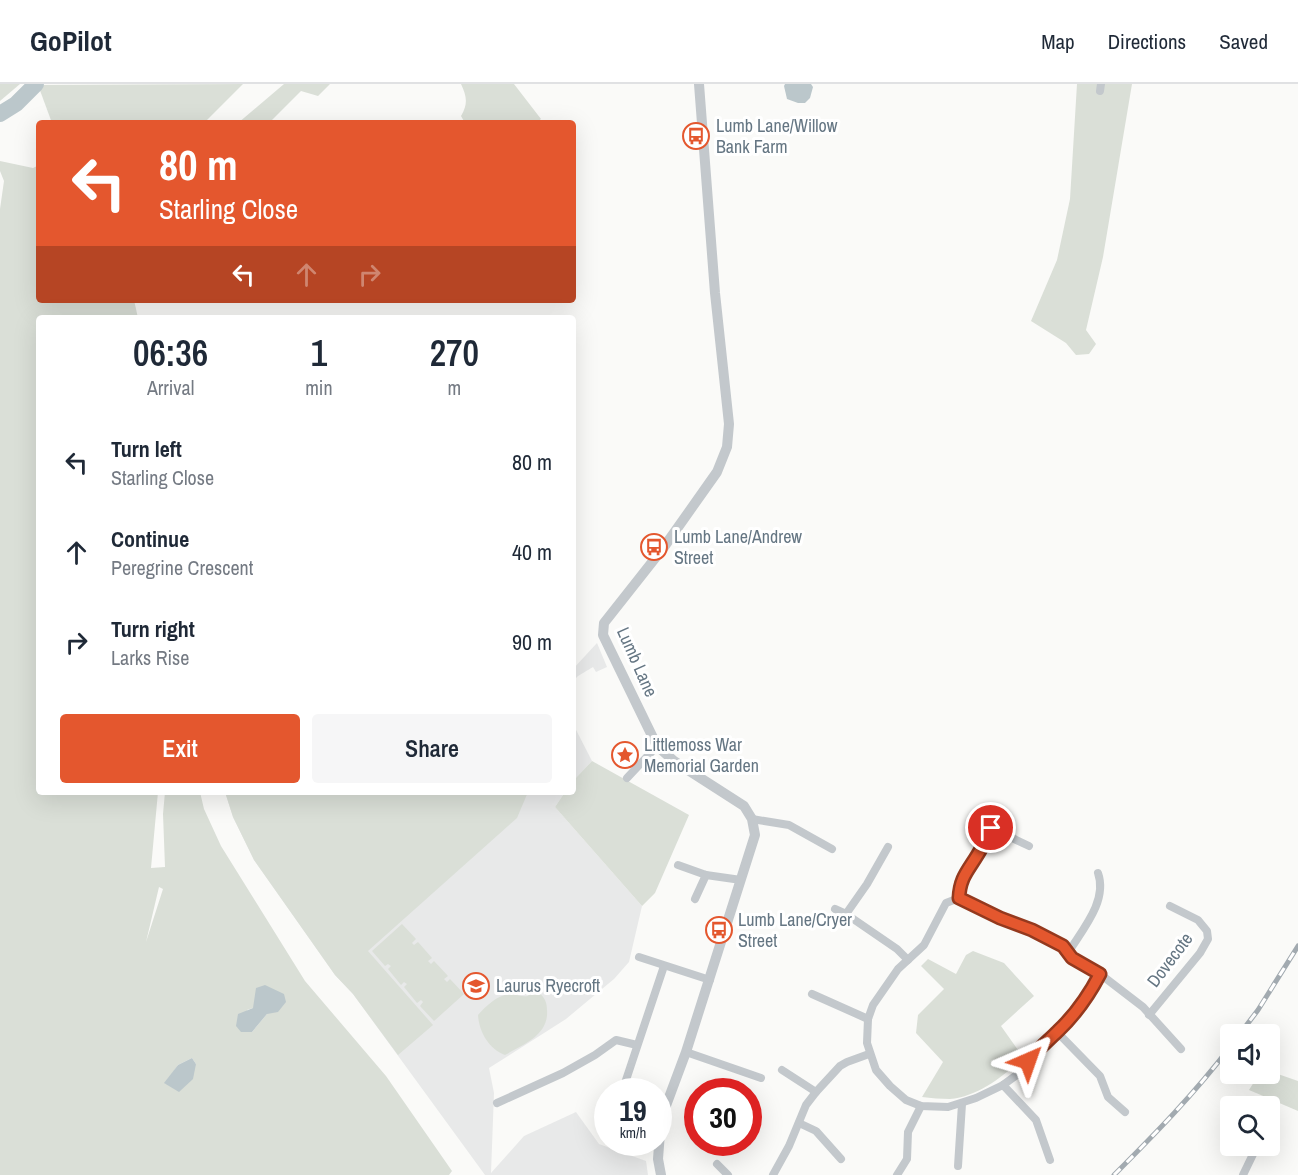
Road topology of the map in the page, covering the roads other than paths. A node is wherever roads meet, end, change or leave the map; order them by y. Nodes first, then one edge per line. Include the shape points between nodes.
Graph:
1 (699, 84) edge
2 (657, 746) junction
3 (627, 778) dead end
4 (753, 819) junction
5 (1029, 846) dead end
6 (888, 847) dead end
7 (832, 849) dead end
8 (678, 865) dead end
9 (1098, 873) dead end
10 (706, 875) junction
11 (741, 880) junction
12 (959, 898) junction
13 (695, 899) dead end
14 (1170, 906) dead end
15 (835, 909) dead end
16 (846, 914) junction
17 (1065, 950) junction
18 (639, 957) dead end
19 (908, 960) junction
20 (664, 966) junction
21 (1100, 974) junction
22 (710, 980) junction
23 (812, 994) dead end
24 (1149, 1015) junction
25 (868, 1019) junction
26 (1058, 1032) junction
27 (637, 1045) junction
28 (1181, 1049) dead end
29 (686, 1052) junction
30 (869, 1054) junction
31 (782, 1070) dead end
32 (626, 1078) edge
33 (761, 1078) dead end
34 (1003, 1085) junction
35 (816, 1092) junction
36 (497, 1103) dead end
37 (962, 1104) junction
38 (921, 1106) junction
39 (1125, 1112) dead end
40 (799, 1124) junction
41 (1252, 1156) edge
42 (841, 1159) dead end
43 (1050, 1160) dead end
44 (717, 1164) dead end
45 (958, 1166) dead end
46 (661, 1175) edge
47 (728, 1175) edge
48 (773, 1175) edge
49 (897, 1175) edge
50 (1243, 1175) edge

1 - 2 street, Lumb Lane via 729,424 727,447 717,472 604,623 603,631
2 - 3 street
2 - 4 street, Lumb Lane via 744,806
4 - 7 street via 789,825
4 - 11 street via 755,835
5 - 12 street via 992,824 964,874
6 - 16 street
8 - 10 street
9 - 17 street via 1100,898
10 - 11 street
10 - 13 street
11 - 22 street
12 - 17 street via 1032,930
12 - 19 street via 946,903 924,945
14 - 24 street, Dovecote via 1198,920 1208,939
15 - 16 street
16 - 19 street
17 - 21 street
18 - 20 street
19 - 25 street via 873,1005
20 - 22 street
20 - 27 street
21 - 24 street
21 - 26 street
22 - 29 street
23 - 25 street
24 - 28 street
25 - 30 street
26 - 34 street
26 - 39 street via 1100,1076 1108,1097
27 - 32 street
27 - 36 street via 616,1040 563,1073
29 - 33 street
29 - 46 street via 661,1119
30 - 35 street via 840,1066
30 - 38 street via 890,1086 906,1100
31 - 35 street
34 - 37 street
34 - 43 street via 1036,1120
35 - 40 street
37 - 38 street
37 - 45 street
38 - 49 street via 908,1132 907,1159
40 - 42 street via 816,1131
40 - 48 street
41 - 50 street
44 - 47 street

